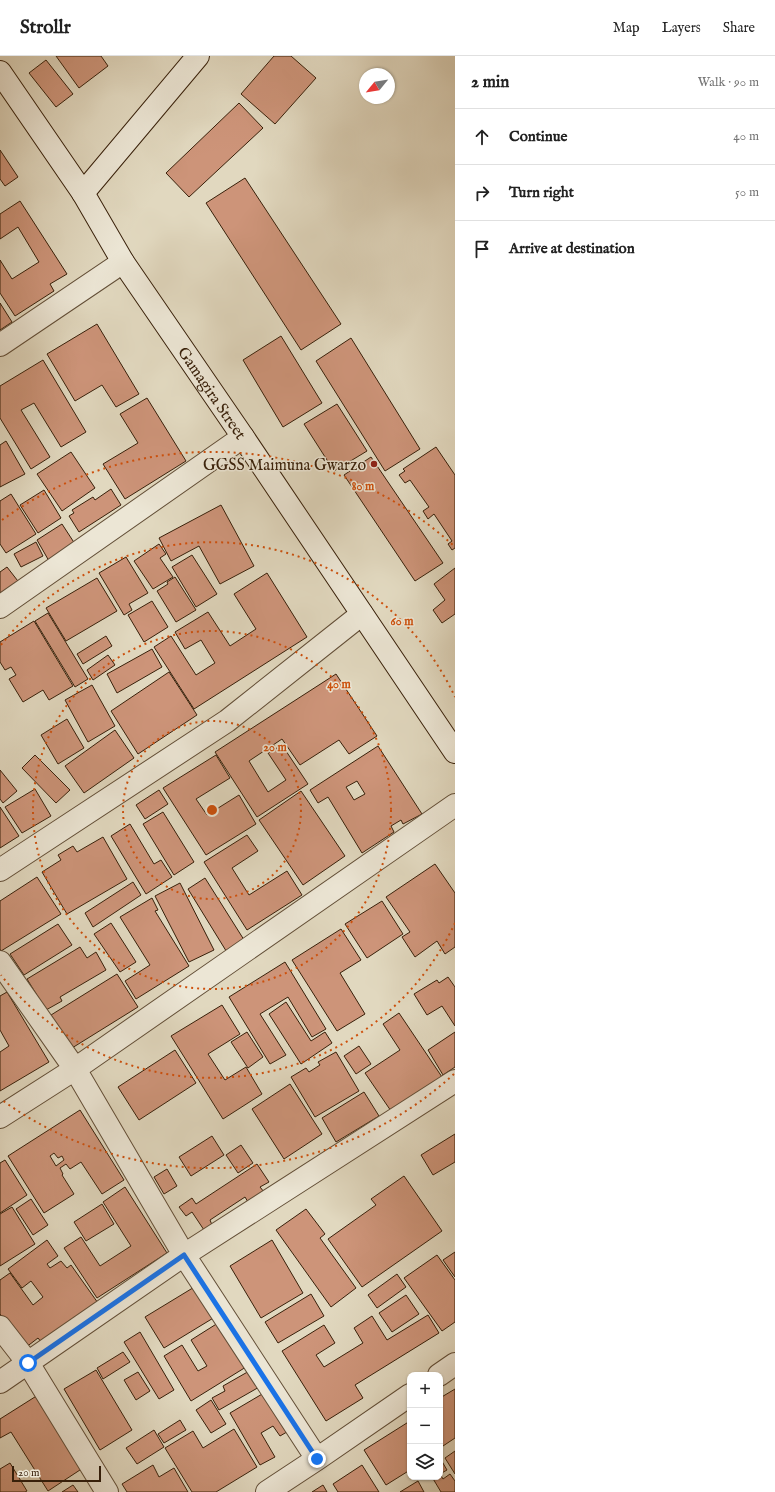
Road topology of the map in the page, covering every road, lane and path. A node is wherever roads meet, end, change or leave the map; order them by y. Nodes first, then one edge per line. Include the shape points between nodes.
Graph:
1 (198, 56) edge
2 (0, 72) edge
3 (83, 193) junction
4 (123, 262) junction
5 (0, 345) edge
6 (243, 437) junction
7 (0, 607) edge
8 (362, 614) junction
9 (455, 752) edge
10 (455, 805) edge
11 (0, 870) edge
12 (0, 962) edge
13 (75, 1069) junction
14 (455, 1081) edge
15 (0, 1117) edge
16 (184, 1255) junction
17 (0, 1327) edge
18 (28, 1363) junction
19 (455, 1364) edge
20 (443, 1372) edge
21 (0, 1382) edge
22 (407, 1397) edge
23 (317, 1459) junction
24 (107, 1492) edge
25 (267, 1492) edge

1 - 3 street
2 - 3 street, Gamagira Street
3 - 4 street, Gamagira Street
4 - 5 street
4 - 6 street, Gamagira Street
6 - 7 street
6 - 8 street, Gamagira Street
8 - 9 street, Gamagira Street
8 - 11 street via 227,721
10 - 13 street
12 - 13 street
13 - 15 street
13 - 16 street
14 - 16 street
16 - 18 street
16 - 23 street
17 - 18 street
18 - 21 street
18 - 24 street
19 - 20 street
22 - 23 street
23 - 25 street

